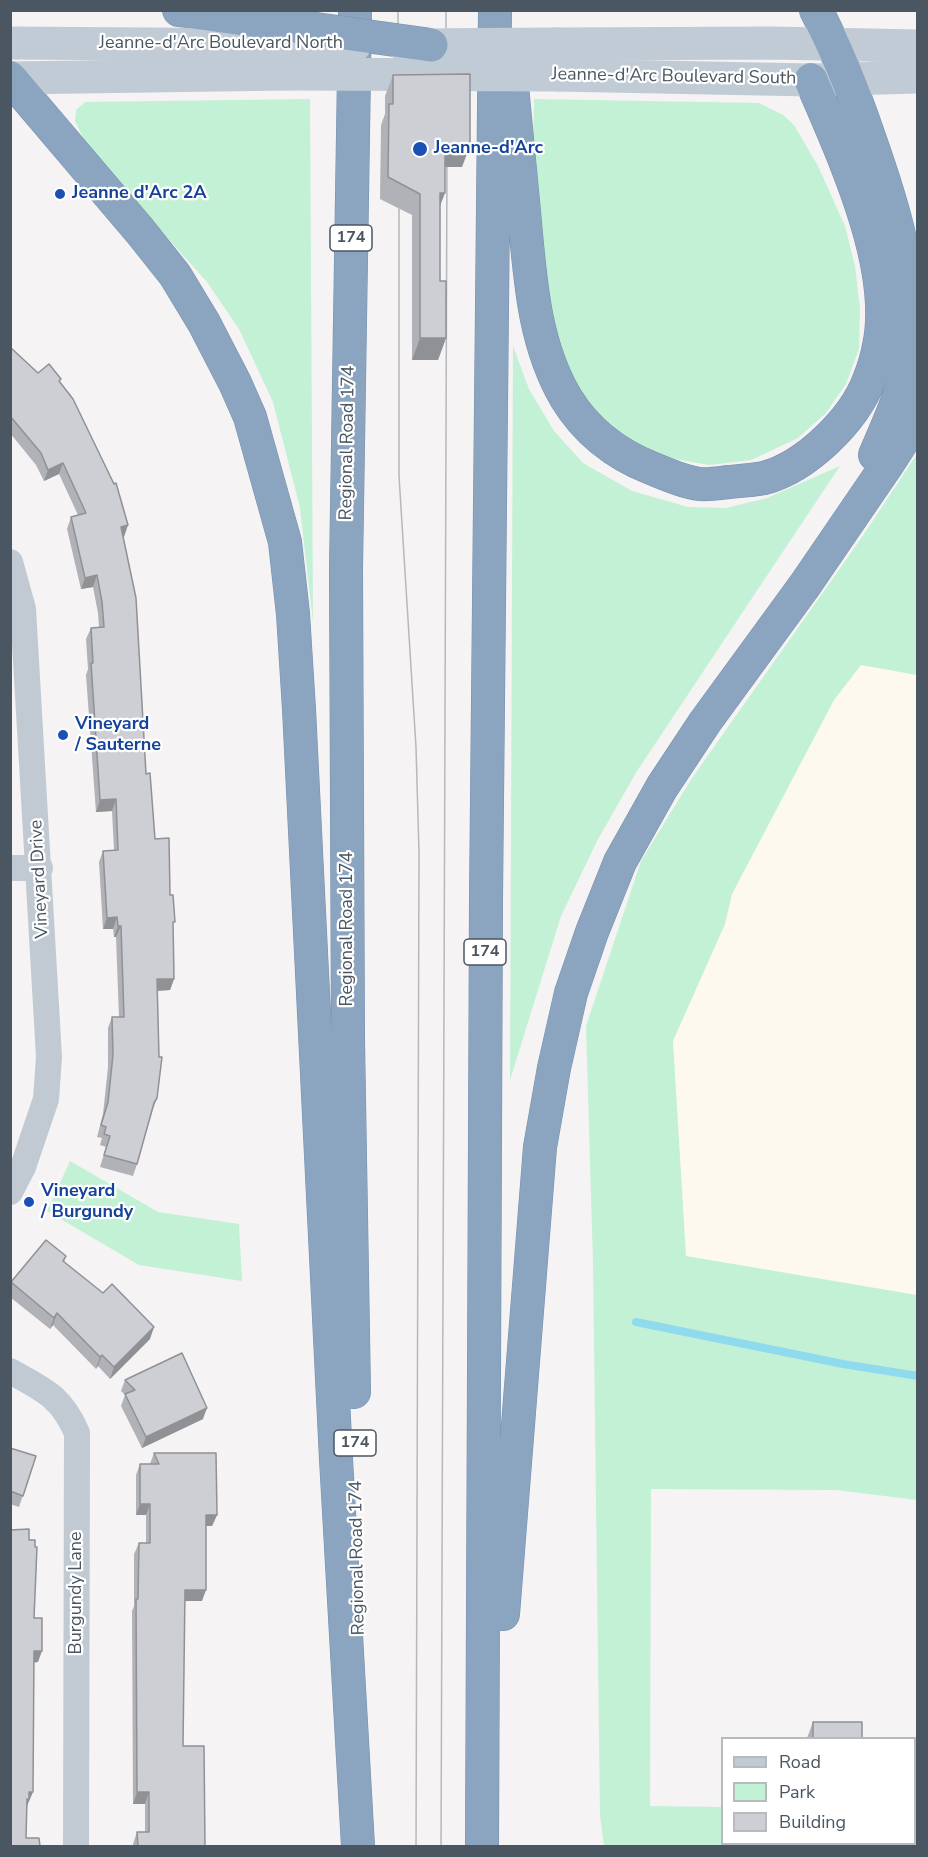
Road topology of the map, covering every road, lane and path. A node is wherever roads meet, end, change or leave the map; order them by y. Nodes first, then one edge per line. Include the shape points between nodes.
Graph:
1 (178, 10) edge
2 (336, 10) edge
3 (355, 10) edge
4 (495, 10) edge
5 (509, 10) edge
6 (816, 10) edge
7 (10, 43) edge
8 (835, 45) junction
9 (918, 46) edge
10 (288, 48) junction
11 (430, 60) junction
12 (557, 60) junction
13 (918, 77) edge
14 (11, 78) edge
15 (811, 80) junction
16 (850, 80) junction
17 (348, 417) junction
18 (918, 417) edge
19 (843, 528) junction
20 (10, 562) edge
21 (10, 868) edge
22 (39, 868) junction
23 (10, 1192) edge
24 (10, 1371) edge
25 (76, 1846) edge
26 (358, 1846) edge
27 (363, 1846) edge
28 (483, 1846) edge

1 - 10 highway
2 - 17 highway
3 - 17 highway, Regional Road 174 / 174
4 - 28 highway, 174 via 486,898
5 - 15 highway via 528,264 536,318 548,361 567,399 592,433 630,460 699,484 765,477 800,461 849,415 869,382 880,344 882,301 875,253 855,190
6 - 8 highway
7 - 10 main road, Jeanne-d'Arc Boulevard North
8 - 9 main road, Jeanne-d'Arc Boulevard South
8 - 12 main road, Jeanne-d'Arc Boulevard South via 772,43
8 - 16 highway
10 - 11 highway, bridge
10 - 11 main road, Jeanne-d'Arc Boulevard North, bridge
10 - 14 main road, Jeanne-d'Arc Boulevard North
11 - 12 main road, Jeanne-d'Arc Boulevard South, bridge
12 - 15 main road, Jeanne-d'Arc Boulevard South
13 - 16 main road, Jeanne-d'Arc Boulevard South
14 - 26 highway via 154,248 204,323 250,417 285,542 299,709
15 - 16 main road, Jeanne-d'Arc Boulevard South
16 - 19 highway via 890,197 908,276 910,310 909,348 898,401
17 - 27 highway, Regional Road 174 / 174 via 348,1039
18 - 19 highway
19 - 28 highway via 662,787 620,862 571,993 540,1147
20 - 22 street, Vineyard Drive via 23,609
21 - 22 street
22 - 23 street, Vineyard Drive via 49,1022 46,1099 23,1167
24 - 25 street, Burgundy Lane via 54,1397 77,1433

